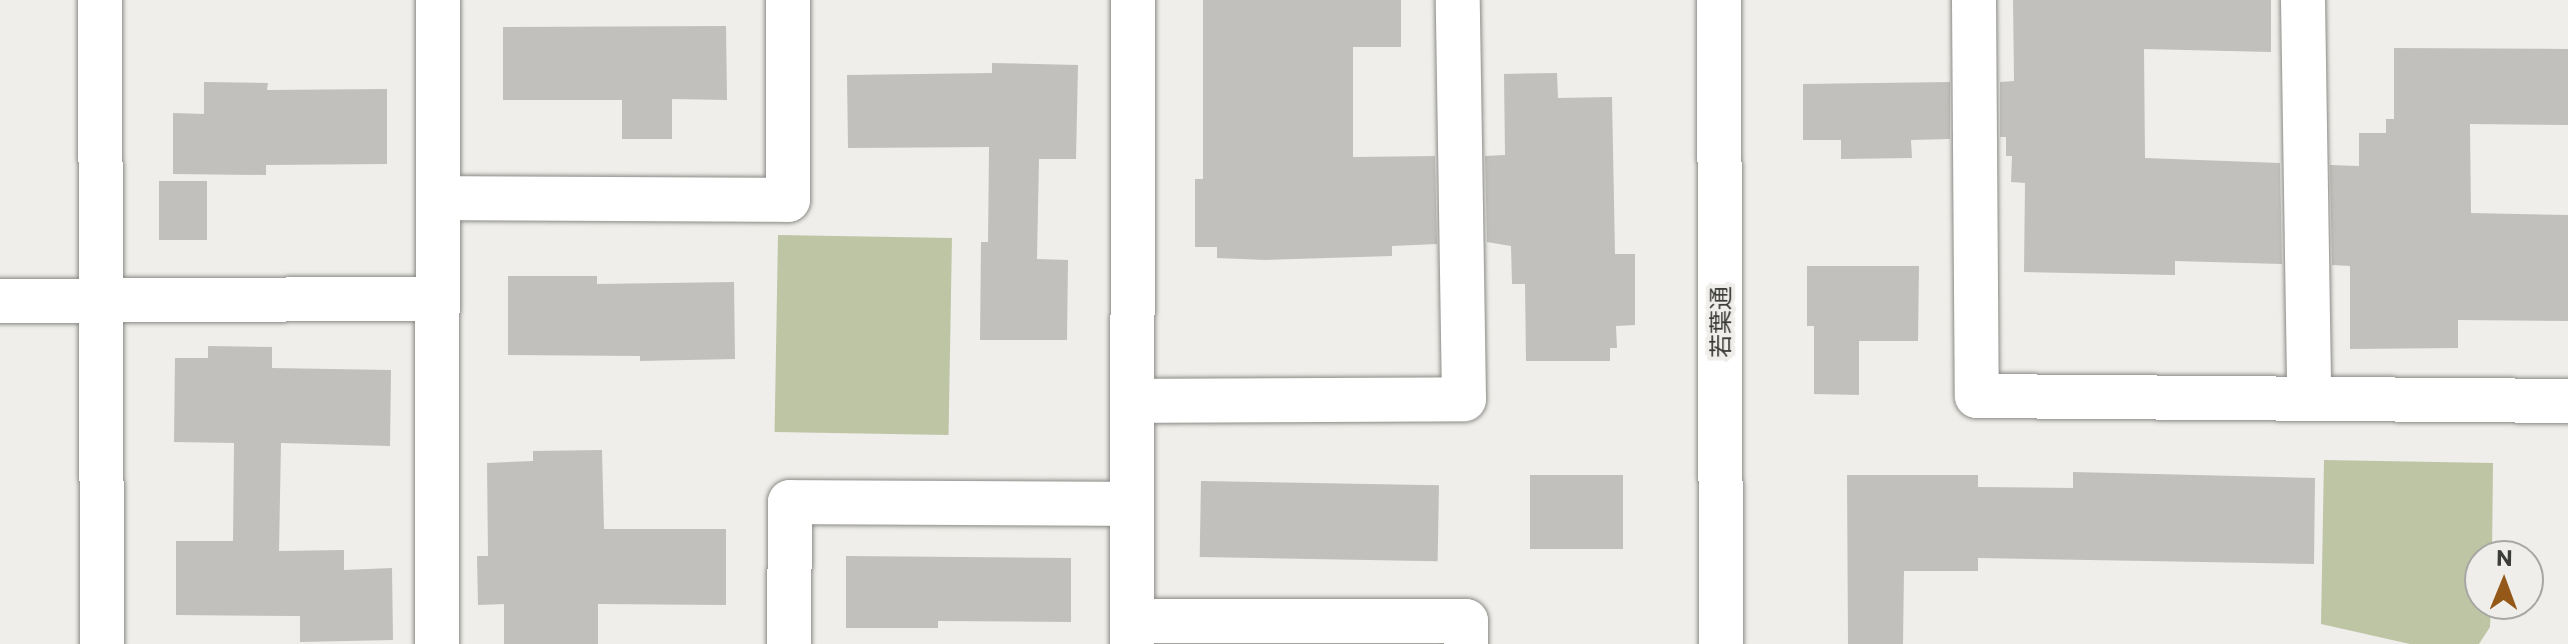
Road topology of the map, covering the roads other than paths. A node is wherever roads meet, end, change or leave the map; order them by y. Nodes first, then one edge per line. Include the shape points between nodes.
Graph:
1 (100, 0) edge
2 (438, 0) edge
3 (788, 0) edge
4 (1133, 0) edge
5 (1458, 0) edge
6 (1719, 0) edge
7 (1974, 0) edge
8 (2303, 0) edge
9 (438, 198) junction
10 (437, 299) junction
11 (0, 301) edge
12 (100, 301) junction
13 (2309, 399) junction
14 (1133, 401) junction
15 (2568, 401) edge
16 (1132, 504) junction
17 (1132, 633) edge
18 (102, 644) edge
19 (437, 644) edge
20 (789, 644) edge
21 (1466, 644) edge
22 (1721, 644) edge

1 - 12 street
2 - 9 street
3 - 9 street via 788,200
4 - 14 street
5 - 14 street via 1464,399
6 - 22 street, 若葉通
7 - 13 street via 1977,396
8 - 13 street
9 - 10 street
10 - 12 street
10 - 19 street
11 - 12 street
12 - 18 street
13 - 15 street
14 - 16 street
16 - 17 street
16 - 20 street via 790,502
17 - 21 street via 1466,621

